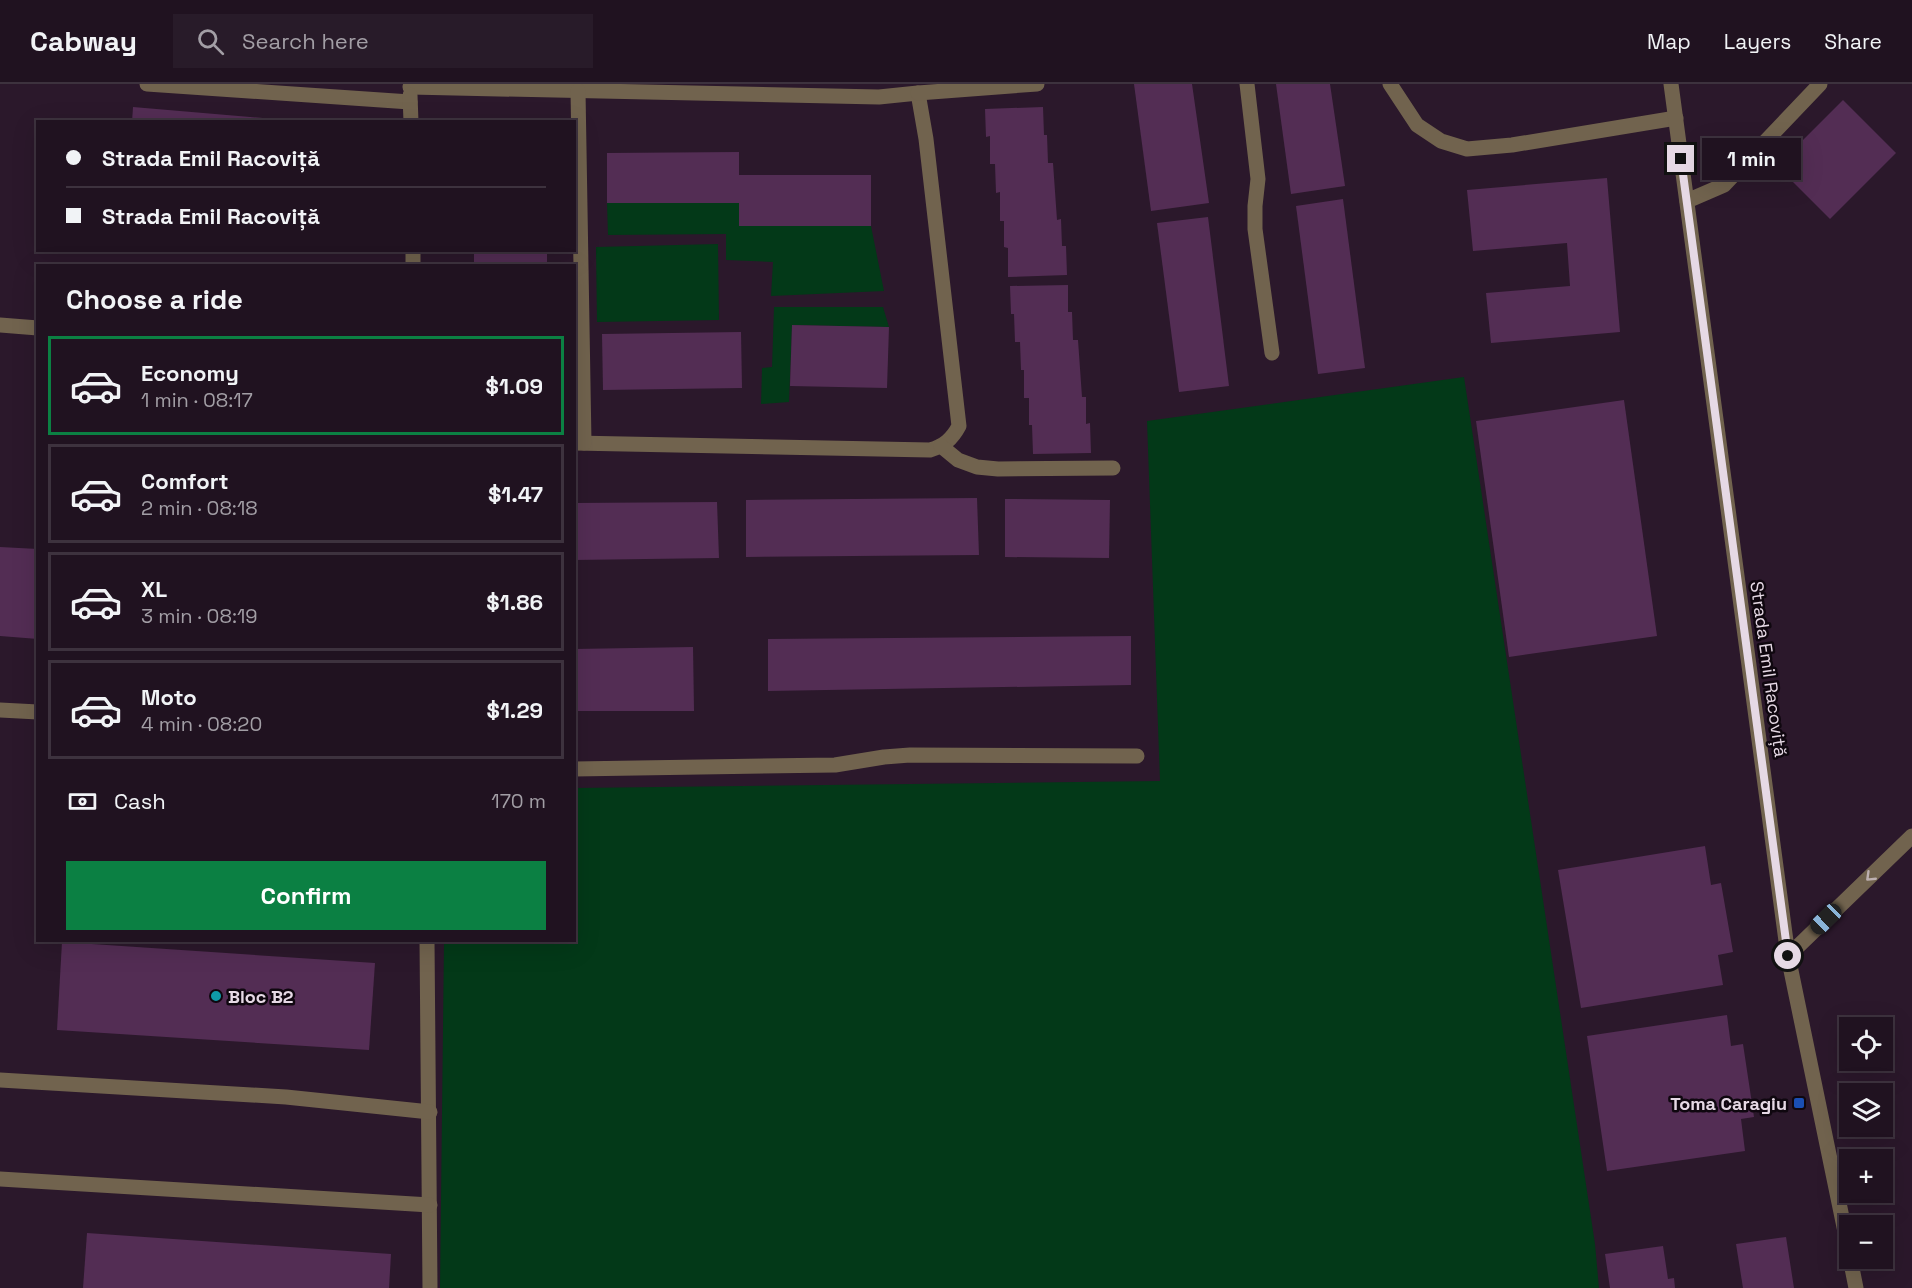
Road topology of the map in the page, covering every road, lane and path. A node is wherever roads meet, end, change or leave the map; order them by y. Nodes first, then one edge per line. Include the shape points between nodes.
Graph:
1 (147, 84) edge
2 (1037, 84) edge
3 (1247, 84) edge
4 (1390, 84) edge
5 (1671, 84) edge
6 (1820, 84) edge
7 (410, 91) edge
8 (578, 92) junction
9 (918, 93) junction
10 (1676, 118) junction
11 (411, 120) edge
12 (1687, 201) junction
13 (0, 325) edge
14 (36, 328) edge
15 (1272, 353) dead end
16 (579, 443) edge
17 (941, 446) junction
18 (1113, 468) dead end
19 (0, 710) edge
20 (36, 711) edge
21 (1137, 756) dead end
22 (576, 769) edge
23 (1912, 836) edge
24 (426, 942) edge
25 (1788, 956) junction
26 (0, 1080) edge
27 (430, 1112) junction
28 (0, 1179) edge
29 (430, 1205) junction
30 (1841, 1215) edge
31 (1852, 1269) edge
32 (430, 1288) edge
33 (1856, 1288) edge

1 - 7 street
2 - 9 street
3 - 15 street via 1258,179 1255,230
4 - 10 street via 1417,124 1441,141 1467,148 1512,145
5 - 10 street, Strada Emil Racoviță
6 - 12 street via 1724,185
7 - 8 street
7 - 11 street
8 - 9 street via 879,97
8 - 16 street
9 - 17 street via 959,426
10 - 12 street, Strada Emil Racoviță
12 - 25 street, Strada Emil Racoviță
13 - 14 street
16 - 17 street via 913,450
17 - 18 street via 958,460 978,467
19 - 20 street
21 - 22 street via 910,755 835,765
23 -> 25 street
24 - 27 street
25 - 30 street, Strada Emil Racoviță
26 - 27 street via 286,1096
27 - 29 street
28 - 29 street
29 - 32 street
31 - 33 street, Strada Emil Racoviță

